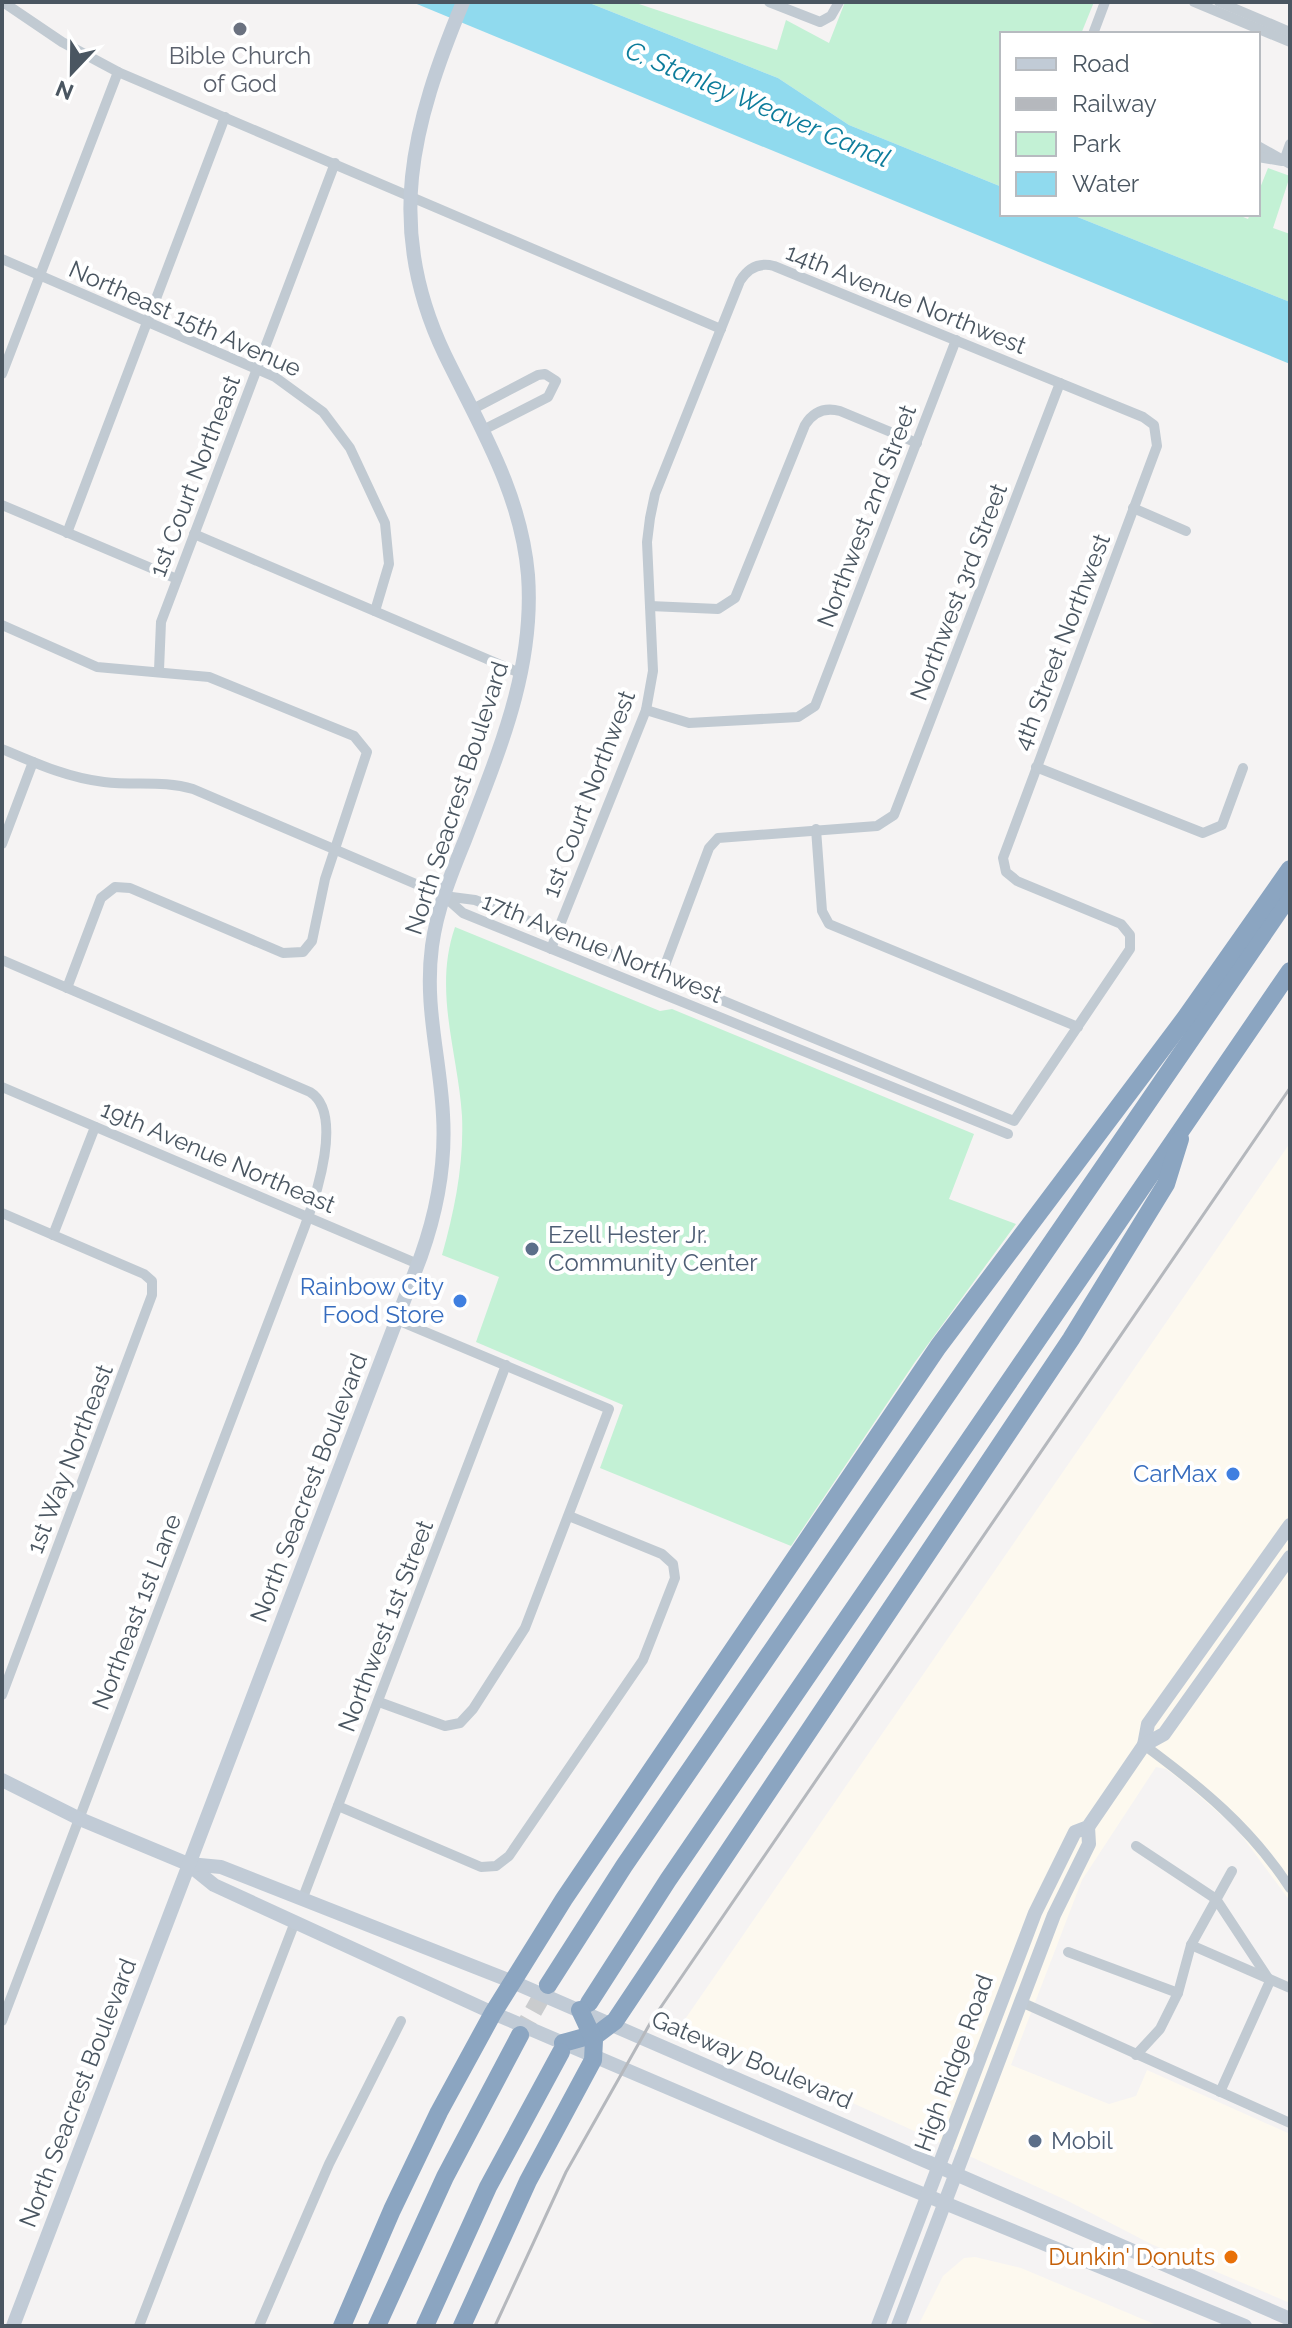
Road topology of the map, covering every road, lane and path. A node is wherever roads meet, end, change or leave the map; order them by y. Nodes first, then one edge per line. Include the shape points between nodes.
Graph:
1 (3, 2) edge
2 (463, 2) edge
3 (769, 2) edge
4 (839, 2) edge
5 (1105, 2) edge
6 (1194, 2) edge
7 (1219, 2) edge
8 (1260, 24) junction
9 (1094, 32) edge
10 (1290, 32) edge
11 (1290, 42) edge
12 (118, 72) junction
13 (225, 117) junction
14 (1290, 144) edge
15 (1260, 147) edge
16 (1260, 157) edge
17 (335, 163) junction
18 (1287, 163) edge
19 (410, 196) junction
20 (2, 259) edge
21 (40, 276) junction
22 (148, 322) junction
23 (721, 329) junction
24 (956, 340) junction
25 (257, 369) junction
26 (2, 374) edge
27 (1060, 383) junction
28 (473, 409) junction
29 (1154, 425) joint
30 (483, 430) junction
31 (917, 443) junction
32 (2, 505) edge
33 (1133, 508) junction
34 (1186, 531) dead end
35 (67, 533) junction
36 (194, 534) junction
37 (177, 579) junction
38 (650, 606) junction
39 (375, 611) junction
40 (2, 625) edge
41 (159, 670) junction
42 (522, 674) junction
43 (646, 710) junction
44 (2, 749) edge
45 (33, 762) junction
46 (1036, 767) junction
47 (1243, 768) dead end
48 (816, 829) junction
49 (2, 844) edge
50 (334, 849) junction
51 (1290, 869) edge
52 (1290, 895) edge
53 (444, 896) junction
54 (557, 932) junction
55 (551, 949) junction
56 (2, 960) edge
57 (1290, 971) edge
58 (661, 976) junction
59 (67, 988) junction
60 (1078, 1027) junction
61 (2, 1087) edge
62 (1186, 1121) junction
63 (95, 1127) junction
64 (1008, 1134) dead end
65 (2, 1213) edge
66 (308, 1218) junction
67 (53, 1235) junction
68 (418, 1264) junction
69 (397, 1320) junction
70 (506, 1365) junction
71 (569, 1516) junction
72 (1290, 1525) edge
73 (1290, 1557) edge
74 (1224, 1619) junction
75 (1239, 1629) junction
76 (2, 1695) edge
77 (379, 1702) junction
78 (1144, 1745) junction
79 (2, 1780) edge
80 (338, 1806) junction
81 (80, 1819) junction
82 (1088, 1827) junction
83 (1136, 1846) dead end
84 (188, 1864) junction
85 (1232, 1871) dead end
86 (1290, 1888) edge
87 (1216, 1899) junction
88 (302, 1900) junction
89 (295, 1922) junction
90 (1026, 1934) junction
91 (1044, 1941) junction
92 (1191, 1945) junction
93 (1068, 1952) dead end
94 (1270, 1981) junction
95 (513, 1982) junction
96 (548, 1985) tunnel mouth
97 (1290, 1988) edge
98 (1178, 1993) junction
99 (1021, 2002) junction
100 (585, 2007) junction
101 (493, 2013) junction
102 (2, 2021) edge
103 (401, 2021) dead end
104 (612, 2024) junction
105 (520, 2035) tunnel mouth
106 (592, 2035) junction
107 (562, 2047) junction
108 (1136, 2055) junction
109 (592, 2061) junction
110 (1220, 2092) junction
111 (1290, 2123) edge
112 (939, 2166) junction
113 (956, 2174) junction
114 (928, 2194) junction
115 (946, 2202) junction
116 (1174, 2269) junction
117 (1156, 2289) junction
118 (1290, 2319) edge
119 (13, 2326) edge
120 (139, 2326) edge
121 (259, 2326) edge
122 (342, 2326) edge
123 (377, 2326) edge
124 (425, 2326) edge
125 (462, 2326) edge
126 (878, 2326) edge
127 (898, 2326) edge
128 (1245, 2326) edge

1 - 12 street
2 - 19 street, North Seacrest Boulevard via 418,127
3 - 4 street via 820,22
5 - 9 street
6 - 8 street
7 - 8 street
8 - 10 street
8 - 11 street
12 - 13 street
12 - 21 street
13 - 17 street
13 - 22 street
14 - 18 street
15 - 18 street
16 - 18 street
17 - 19 street
17 - 25 street, 1st Court Northeast
19 - 23 street
19 - 28 street, North Seacrest Boulevard via 424,299
20 - 21 street, Northeast 15th Avenue
21 - 22 street, Northeast 15th Avenue
21 - 26 street
22 - 25 street, Northeast 15th Avenue
22 - 35 street
23 - 24 street, 14th Avenue Northwest via 744,275 768,264
23 - 38 street, 1st Court Northwest via 655,494 647,542
24 - 27 street, 14th Avenue Northwest
24 - 31 street, Northwest 2nd Street
25 - 36 street, 1st Court Northeast
25 - 39 street, Northeast 15th Avenue via 288,384 323,412 350,448 380,507 389,555
27 - 29 street, 14th Avenue Northwest
27 - 48 street, Northwest 3rd Street via 894,815 877,826
28 - 30 street, North Seacrest Boulevard
28 - 30 street via 538,375 556,381 548,397
29 - 33 street, 4th Street Northwest via 1157,446
30 - 42 street, North Seacrest Boulevard via 508,483 524,546 529,610
31 - 38 street via 840,411 826,409 814,415 805,425 735,598 718,609
31 - 43 street, Northwest 2nd Street via 815,706 798,717 689,723
32 - 35 street
33 - 34 street
33 - 46 street, 4th Street Northwest
35 - 37 street
36 - 37 street, 1st Court Northeast
36 - 39 street
37 - 41 street, 1st Court Northeast via 160,629
38 - 43 street, 1st Court Northwest via 653,671
39 - 42 street
40 - 41 street via 97,667
41 - 50 street via 233,684 365,745 368,759
42 - 53 street, North Seacrest Boulevard via 507,729
43 - 54 street, 1st Court Northwest
44 - 45 street
45 - 49 street
45 - 50 street via 91,780 178,784
46 - 47 street via 1203,833 1222,825
46 - 60 street, 4th Street Northwest via 1005,851 1006,872 1121,924 1130,935 1127,955
48 - 58 street via 724,835 712,842
48 - 60 street via 822,911 829,924
50 - 53 street
50 - 59 street via 312,941 297,955 130,888 115,887 101,898
51 - 95 highway via 1201,997 938,1347 603,1839
52 - 96 highway
53 - 54 street, 17th Avenue Northwest via 475,900
53 - 55 street, 17th Avenue Northwest via 463,913
53 - 68 street, North Seacrest Boulevard via 428,997 443,1114 443,1162 434,1216
54 - 55 street, 1st Court Northwest
54 - 58 street, 17th Avenue Northwest
55 - 64 street, 17th Avenue Northwest
56 - 59 street
57 - 62 highway
58 - 60 street, 17th Avenue Northwest via 1014,1121
59 - 66 street, Northeast 1st Lane via 316,1096 323,1108 325,1148
61 - 63 street, 19th Avenue Northeast
62 - 100 highway
62 - 104 highway via 1166,1184 1071,1339
63 - 66 street, 19th Avenue Northeast
63 - 67 street
65 - 67 street
66 - 68 street, 19th Avenue Northeast
66 - 81 street, Northeast 1st Lane
67 - 76 street, 1st Way Northeast via 144,1274 152,1281 152,1295
68 - 69 street, North Seacrest Boulevard
69 - 70 street
69 - 84 street, North Seacrest Boulevard
70 - 71 street via 609,1409
70 - 77 street, Northwest 1st Street
71 - 77 street via 520,1638 465,1718 445,1726
71 - 80 street via 662,1554 673,1564 673,1589 643,1660 509,1856 496,1866 481,1867
72 - 74 street, High Ridge Road
73 - 75 street, High Ridge Road
74 - 75 street
74 - 78 street, High Ridge Road via 1148,1724
75 - 78 street, High Ridge Road via 1164,1734
77 - 80 street, Northwest 1st Street
78 - 82 street, High Ridge Road
78 - 86 street via 1239,1822
79 - 81 street, Gateway Boulevard
80 - 88 street, Northwest 1st Street
81 - 84 street, Gateway Boulevard
81 - 102 street, Northeast 1st Lane
82 - 90 street, High Ridge Road via 1075,1832
82 - 91 street, High Ridge Road via 1089,1844
83 - 87 street
84 - 88 street, Gateway Boulevard via 221,1867
84 - 89 street, Gateway Boulevard via 214,1885
84 - 119 street, North Seacrest Boulevard
85 - 87 street
87 - 92 street
87 - 94 street
88 - 95 street, Gateway Boulevard
89 - 101 street, Gateway Boulevard
89 - 120 street
90 - 91 street
90 - 112 street, High Ridge Road
91 - 99 street, High Ridge Road
92 - 94 street
92 - 98 street
93 - 98 street
94 - 97 street
94 - 110 street
95 - 100 street, Gateway Boulevard
95 - 101 highway
98 - 108 street via 1160,2029
99 - 108 street
99 - 113 street, High Ridge Road
100 - 104 street, Gateway Boulevard
100 - 106 highway
101 - 107 street, Gateway Boulevard
101 - 122 highway via 407,2177
103 - 121 street via 329,2164
104 - 106 highway
104 - 112 street, Gateway Boulevard
105 - 123 highway via 450,2166
106 - 107 highway
106 - 109 highway
107 - 109 street, Gateway Boulevard
107 - 124 highway via 488,2187
108 - 110 street
109 - 114 street, Gateway Boulevard
109 - 125 highway
110 - 111 street
112 - 113 street, Gateway Boulevard
112 - 114 street, High Ridge Road
113 - 115 street, High Ridge Road
113 - 116 street, Gateway Boulevard
114 - 115 street, Gateway Boulevard
114 - 126 street, High Ridge Road
115 - 117 street, Gateway Boulevard
115 - 127 street, High Ridge Road
116 - 117 street
116 - 118 street, Gateway Boulevard
117 - 128 street, Gateway Boulevard

